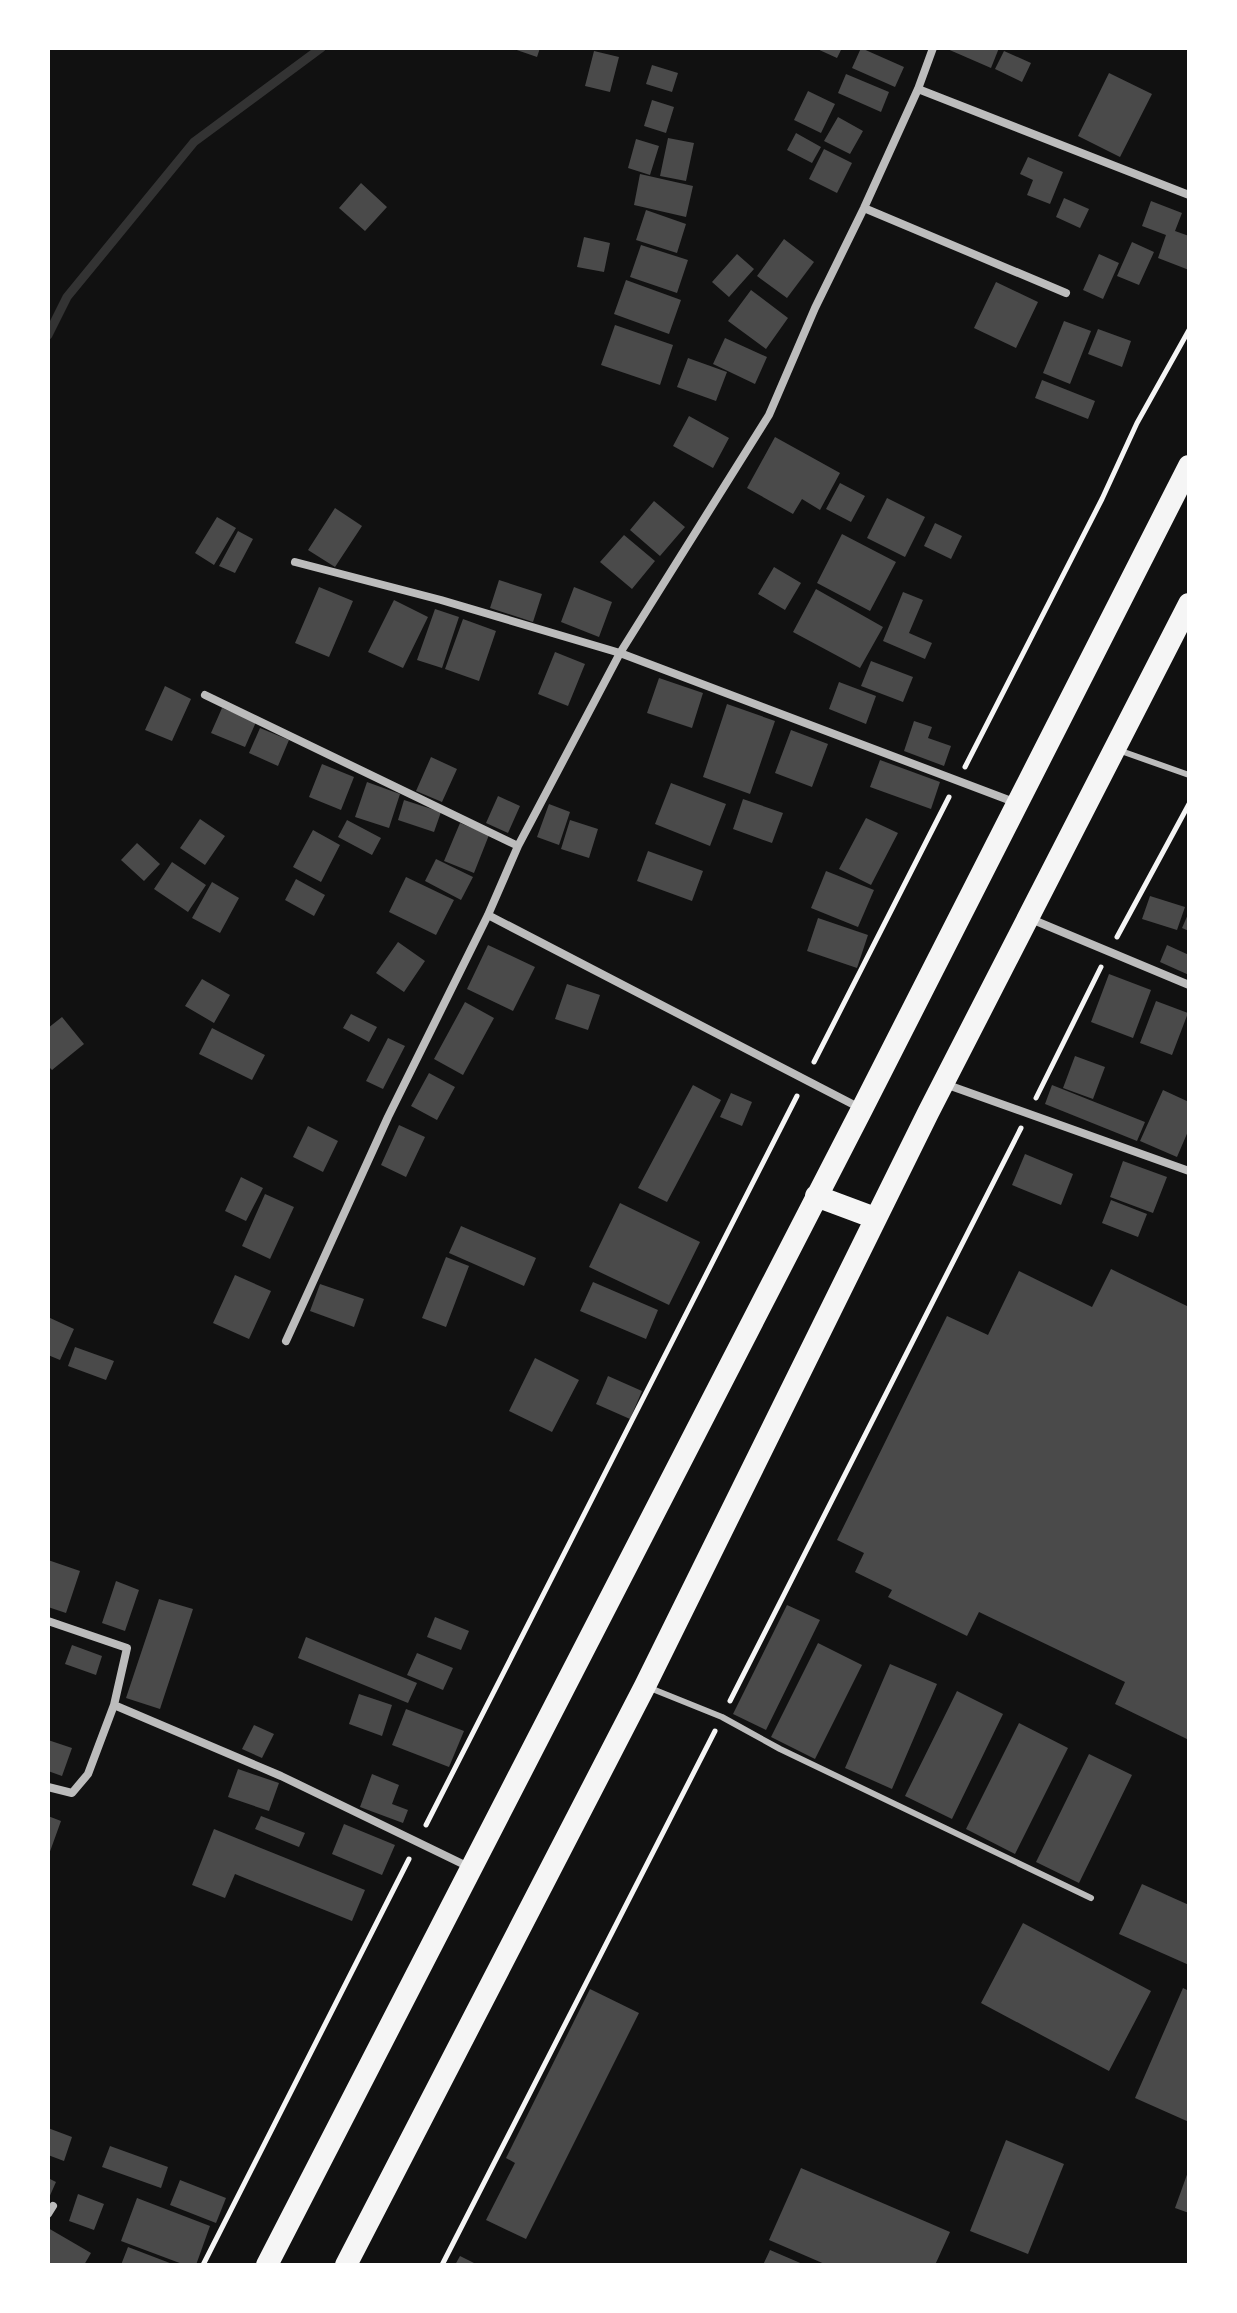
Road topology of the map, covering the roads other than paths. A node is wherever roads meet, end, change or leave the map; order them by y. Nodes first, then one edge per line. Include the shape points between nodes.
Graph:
1 (933, 48) edge
2 (918, 89) junction
3 (1189, 195) edge
4 (864, 208) junction
5 (1066, 293) dead end
6 (1189, 466) edge
7 (295, 562) dead end
8 (1189, 604) edge
9 (620, 653) junction
10 (205, 695) dead end
11 (1115, 749) junction
12 (1189, 775) edge
13 (1017, 803) junction
14 (518, 846) junction
15 (488, 915) junction
16 (1029, 918) junction
17 (1189, 985) edge
18 (944, 1083) junction
19 (862, 1109) junction
20 (1189, 1171) edge
21 (816, 1196) junction
22 (875, 1218) junction
23 (286, 1341) dead end
24 (48, 1621) edge
25 (645, 1686) junction
26 (114, 1705) junction
27 (48, 1787) edge
28 (471, 1868) junction
29 (1091, 1898) dead end
30 (267, 2265) edge
31 (346, 2265) edge

1 - 2 street
2 - 3 street
2 - 4 street
4 - 5 street
4 - 9 street via 769,415
6 - 13 highway
7 - 9 street
8 - 11 highway
9 - 13 street
9 - 14 street
10 - 14 street
11 - 12 lane
11 - 16 highway
13 - 19 highway
14 - 15 street
15 - 19 street
15 - 23 street
16 - 17 street
16 - 18 highway
18 - 20 street
18 - 22 highway
19 - 21 highway
21 - 22 highway
21 - 28 highway
22 - 25 highway
24 - 26 street via 127,1648
25 - 29 lane via 722,1717
25 - 31 highway
26 - 27 street via 80,1784 72,1793
26 - 28 street via 281,1776
28 - 30 highway

